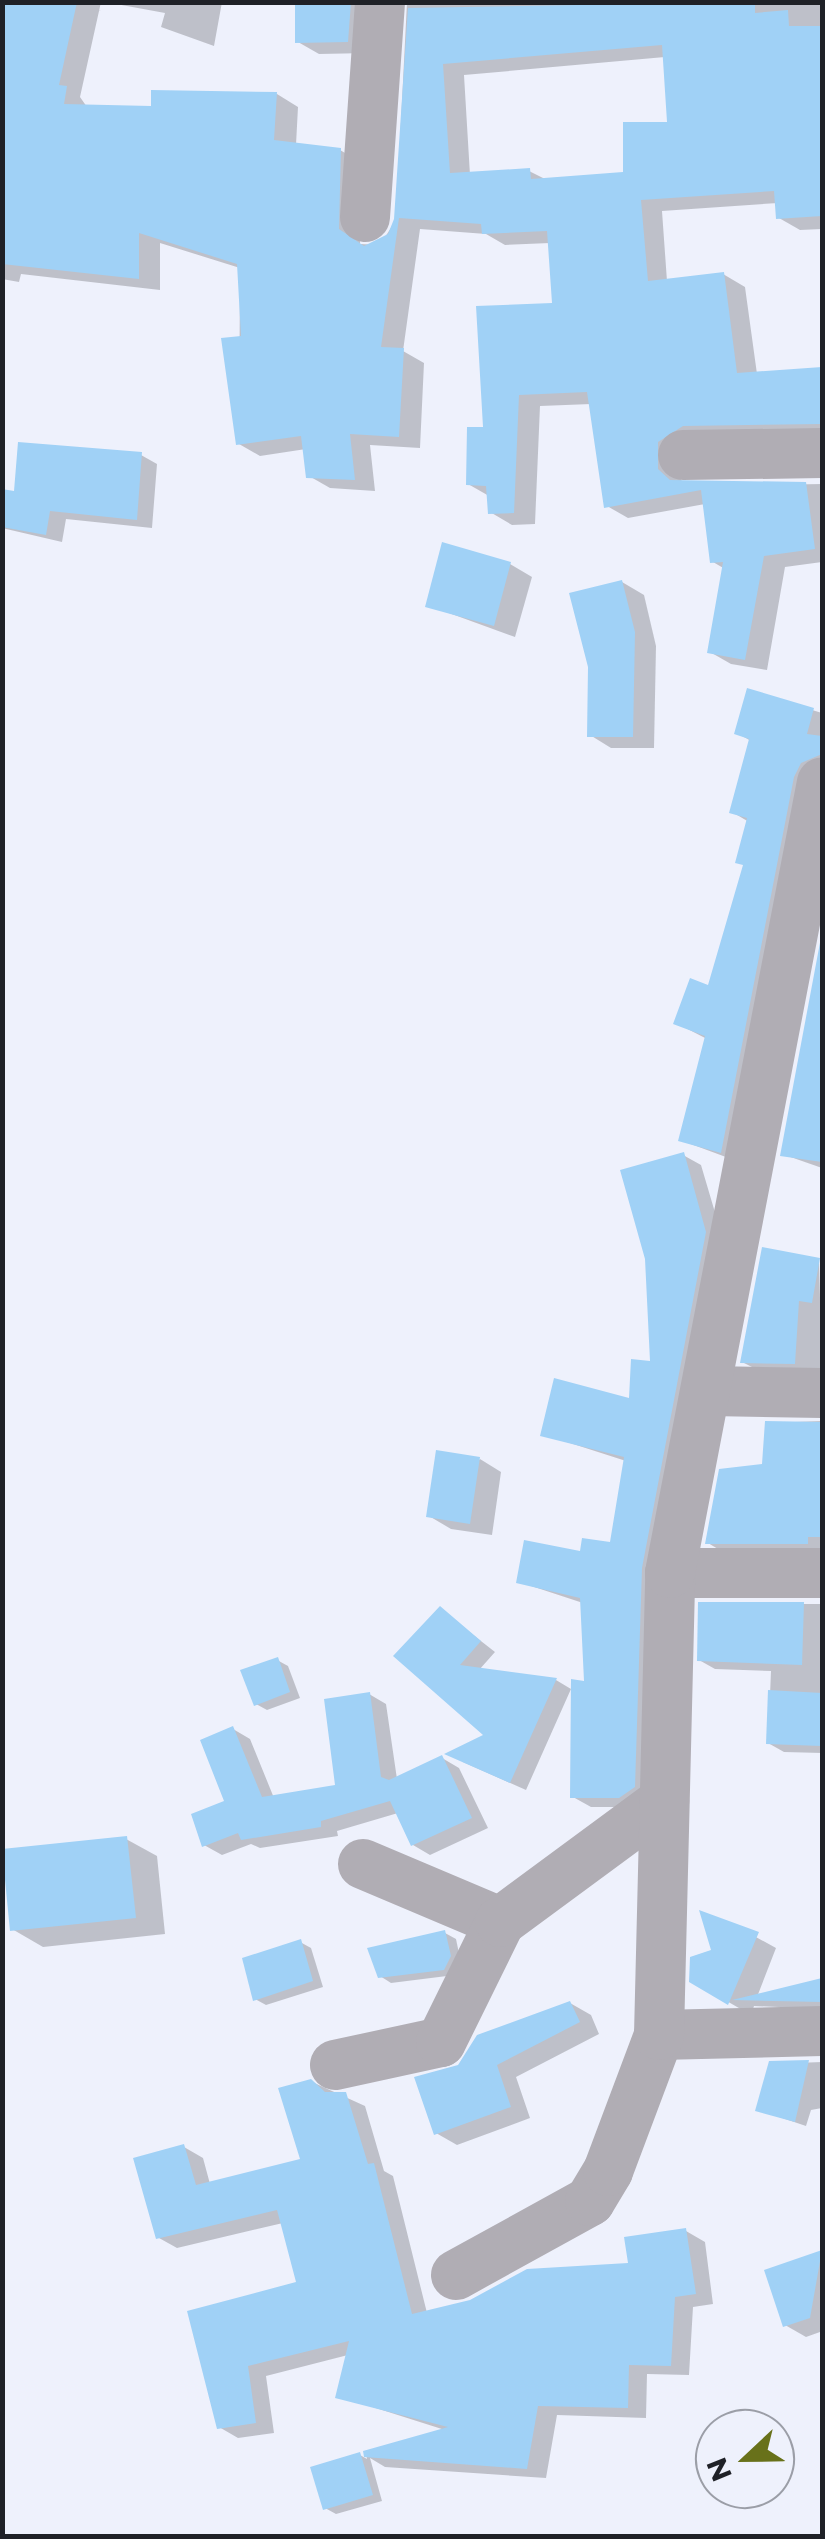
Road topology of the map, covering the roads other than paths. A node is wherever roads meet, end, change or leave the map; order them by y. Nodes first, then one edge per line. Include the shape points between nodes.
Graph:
1 (380, 2) edge
2 (366, 217) dead end
3 (822, 453) edge
4 (683, 455) dead end
5 (822, 782) edge
6 (710, 1391) junction
7 (822, 1394) edge
8 (670, 1573) junction
9 (822, 1573) edge
10 (664, 1801) junction
11 (363, 1864) dead end
12 (500, 1922) junction
13 (822, 2031) edge
14 (659, 2035) junction
15 (335, 2065) dead end
16 (456, 2275) dead end

1 - 2 street
3 - 4 street
5 - 6 street
6 - 7 street
6 - 8 street
8 - 9 street
8 - 10 street
10 - 12 street
10 - 14 street
11 - 12 street
12 - 15 street via 442,2042
13 - 14 street
14 - 16 street via 608,2171 590,2201

